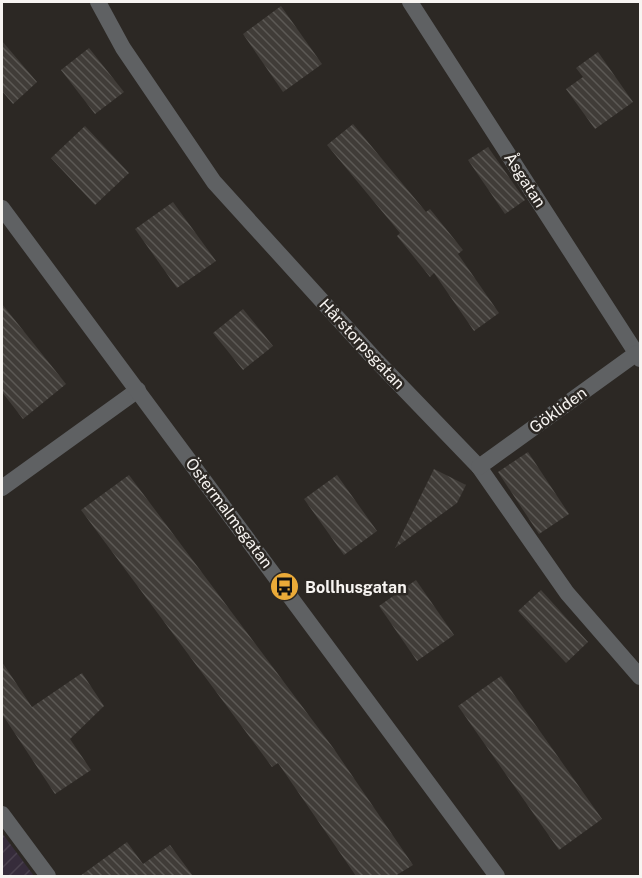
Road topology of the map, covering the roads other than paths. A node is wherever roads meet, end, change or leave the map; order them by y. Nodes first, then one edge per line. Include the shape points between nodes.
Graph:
1 (98, 2) edge
2 (410, 2) edge
3 (2, 208) edge
4 (639, 356) edge
5 (138, 390) junction
6 (479, 467) junction
7 (2, 488) edge
8 (640, 676) edge
9 (2, 814) edge
10 (48, 876) edge
11 (497, 876) edge

1 - 6 street, Hårstorpsgatan via 123,48 214,182
2 - 4 street, Åsgatan
3 - 5 street, Östermalmsgatan
4 - 6 street, Gökliden
5 - 7 street
5 - 11 street, Östermalmsgatan
6 - 8 street, Hårstorpsgatan via 567,593
9 - 10 street

